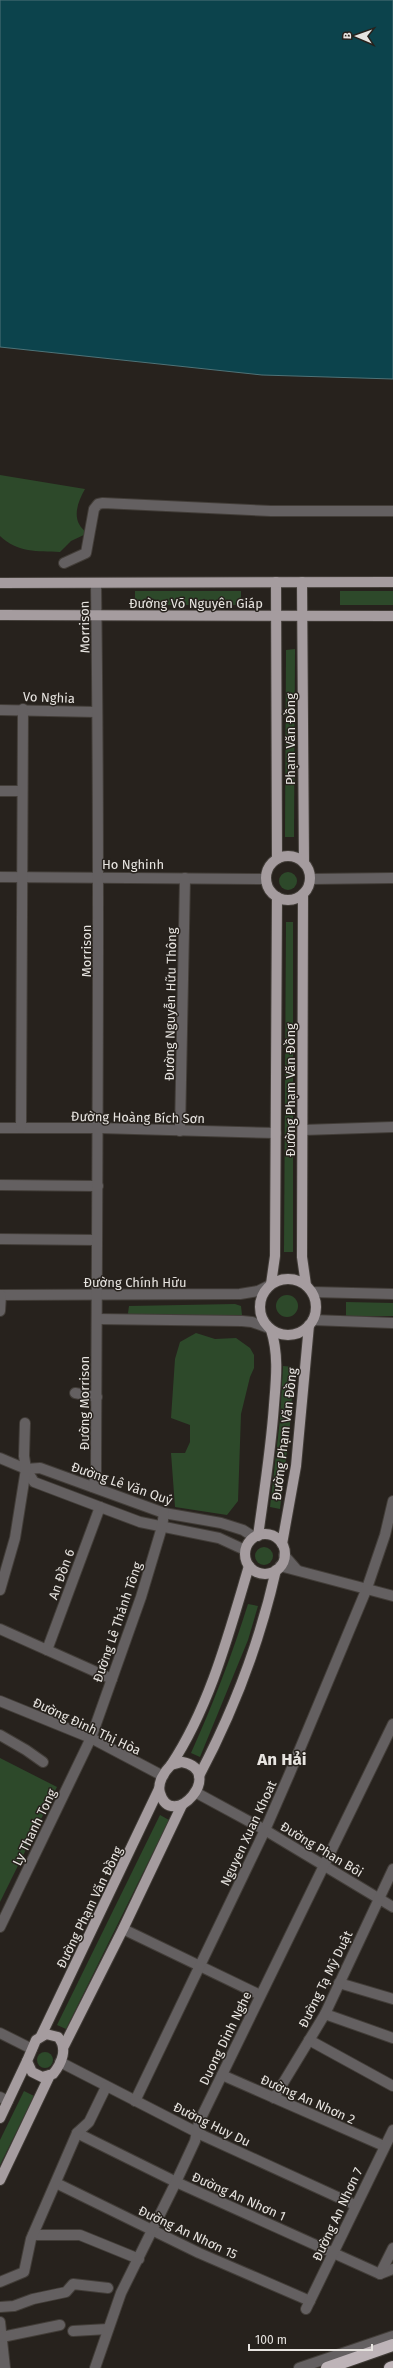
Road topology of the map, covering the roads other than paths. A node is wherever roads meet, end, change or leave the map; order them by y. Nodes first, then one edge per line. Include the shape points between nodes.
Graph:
1 (393, 511) edge
2 (64, 563) dead end
3 (276, 582) junction
4 (302, 582) junction
5 (393, 582) edge
6 (0, 583) edge
7 (96, 583) junction
8 (0, 615) edge
9 (96, 616) junction
10 (276, 616) junction
11 (303, 616) junction
12 (393, 616) edge
13 (0, 710) edge
14 (23, 710) junction
15 (97, 712) junction
16 (0, 791) edge
17 (22, 791) junction
18 (277, 859) junction
19 (304, 863) junction
20 (0, 877) edge
21 (22, 877) junction
22 (100, 877) junction
23 (185, 878) junction
24 (393, 878) edge
25 (266, 879) junction
26 (310, 879) junction
27 (303, 894) junction
28 (277, 897) junction
29 (393, 1127) edge
30 (0, 1128) edge
31 (21, 1128) junction
32 (99, 1128) junction
33 (303, 1130) junction
34 (180, 1131) junction
35 (276, 1133) junction
36 (0, 1185) edge
37 (98, 1186) junction
38 (0, 1239) edge
39 (97, 1240) junction
40 (270, 1285) junction
41 (309, 1288) junction
42 (393, 1294) edge
43 (0, 1295) edge
44 (96, 1296) junction
45 (0, 1311) edge
46 (97, 1319) junction
47 (311, 1323) junction
48 (393, 1323) edge
49 (270, 1329) junction
50 (75, 1393) dead end
51 (96, 1397) junction
52 (25, 1423) dead end
53 (0, 1458) edge
54 (26, 1468) junction
55 (93, 1487) junction
56 (393, 1501) edge
57 (100, 1507) junction
58 (164, 1513) junction
59 (162, 1527) junction
60 (256, 1536) junction
61 (282, 1544) junction
62 (246, 1550) junction
63 (284, 1555) junction
64 (249, 1566) junction
65 (278, 1568) junction
66 (297, 1570) junction
67 (367, 1588) junction
68 (0, 1590) edge
69 (393, 1596) edge
70 (0, 1630) edge
71 (47, 1650) junction
72 (112, 1679) junction
73 (0, 1701) edge
74 (393, 1724) edge
75 (0, 1735) edge
76 (90, 1738) junction
77 (43, 1762) dead end
78 (171, 1765) junction
79 (163, 1776) junction
80 (198, 1776) junction
81 (159, 1789) junction
82 (195, 1792) junction
83 (182, 1805) junction
84 (265, 1830) junction
85 (323, 1865) junction
86 (393, 1869) edge
87 (379, 1898) junction
88 (393, 1907) edge
89 (0, 1927) edge
90 (123, 1929) junction
91 (200, 1965) junction
92 (339, 1983) junction
93 (260, 1995) junction
94 (393, 1999) edge
95 (324, 2014) junction
96 (0, 2033) edge
97 (41, 2036) junction
98 (393, 2038) edge
99 (309, 2040) junction
100 (64, 2046) junction
101 (32, 2048) junction
102 (27, 2061) junction
103 (60, 2062) junction
104 (50, 2075) junction
105 (222, 2075) junction
106 (393, 2086) edge
107 (106, 2087) junction
108 (274, 2098) junction
109 (4, 2099) edge
110 (135, 2101) junction
111 (0, 2118) edge
112 (393, 2130) edge
113 (196, 2132) junction
114 (77, 2133) junction
115 (384, 2146) junction
116 (0, 2180) edge
117 (176, 2182) junction
118 (56, 2183) junction
119 (355, 2205) junction
120 (153, 2230) junction
121 (33, 2235) junction
122 (393, 2248) edge
123 (333, 2252) junction
124 (139, 2259) junction
125 (393, 2269) edge
126 (380, 2274) junction
127 (0, 2282) edge
128 (108, 2288) dead end
129 (308, 2305) joint
130 (0, 2307) edge
131 (0, 2322) edge
132 (60, 2325) dead end
133 (108, 2330) junction
134 (74, 2331) dead end
135 (393, 2336) edge
136 (2, 2337) junction
137 (393, 2345) edge
138 (393, 2367) edge
139 (5, 2368) edge
140 (95, 2368) edge
141 (299, 2368) edge
142 (326, 2368) edge
143 (390, 2368) edge

1 - 2 street via 271,511 103,503 94,509 86,553
3 - 4 main road, Đường Võ Nguyên Giáp
3 - 7 main road, Đường Võ Nguyên Giáp
3 - 10 main road
4 - 5 main road, Đường Võ Nguyên Giáp
4 - 11 main road
6 - 7 main road, Đường Võ Nguyên Giáp
7 - 9 street, Morrison
8 - 9 main road, Đường Võ Nguyên Giáp
9 - 10 main road, Đường Võ Nguyên Giáp
9 - 15 street, Morrison
10 - 11 main road, Đường Võ Nguyên Giáp
10 - 18 main road, Phạm Văn Đồng
11 - 12 main road, Đường Võ Nguyên Giáp
11 - 19 main road, Phạm Văn Đồng
13 - 14 street, Vo Nghia
14 - 15 street, Vo Nghia
14 - 17 street
15 - 22 street, Morrison
16 - 17 street
17 - 21 street
18 - 19 main road via 288,856
18 - 25 main road via 271,864
19 - 26 main road via 310,873
20 - 21 street, Ho Nghinh
21 - 22 street, Ho Nghinh
21 - 31 street
22 - 23 street, Ho Nghinh
22 - 32 street, Morrison
23 - 25 street, Ho Nghinh
23 - 34 street, Đường Nguyễn Hữu Thông
24 - 26 street
25 - 28 main road via 271,892
26 - 27 main road
27 - 28 main road via 293,900
27 - 33 main road, Đường Phạm Văn Đồng
28 - 35 main road, Đường Phạm Văn Đồng
29 - 33 street
30 - 31 street, Đường Hoàng Bích Sơn
31 - 32 street, Đường Hoàng Bích Sơn
32 - 34 street, Đường Hoàng Bích Sơn
32 - 37 street, Morrison
33 - 41 main road, Đường Phạm Văn Đồng via 303,1264
34 - 35 street, Đường Hoàng Bích Sơn
35 - 40 main road, Đường Phạm Văn Đồng via 275,1256
36 - 37 street
37 - 39 street, Morrison
38 - 39 street
39 - 44 street, Morrison
40 - 41 main road via 278,1280 292,1279
40 - 44 street, Đường Chính Hữu via 258,1291 240,1294
40 - 49 main road via 264,1292 260,1307 261,1315
41 - 42 street
41 - 47 main road via 316,1306
43 - 44 street, Đường Chính Hữu
43 - 45 street
44 - 46 street, Morrison
46 - 49 street via 242,1321
46 - 51 street, Đường Morrison
47 - 48 street
47 - 49 main road via 298,1334 277,1333
47 - 61 main road, Đường Phạm Văn Đồng via 296,1466
49 - 60 main road, Đường Phạm Văn Đồng via 277,1351 275,1393 268,1472
50 - 51 street
51 - 55 street, Đường Morrison via 96,1474
52 - 54 street
53 - 54 street, Đường Lê Văn Quý
54 - 55 street, Đường Lê Văn Quý via 40,1468
54 - 57 street via 34,1482
54 - 68 street via 15,1538
55 - 58 street, Đường Lê Văn Quý
56 - 67 street, Nguyen Xuan Khoat via 385,1535
57 - 59 street
57 - 71 street, An Đồn 6
58 - 59 street, Đường Lê Thánh Tông
58 - 60 street, Đường Lê Văn Quý via 221,1523
59 - 62 street via 219,1538
59 - 72 street, Đường Lê Thánh Tông
60 - 61 main road via 271,1535
60 - 62 main road
61 - 63 main road
62 - 64 main road
63 - 65 main road
63 - 66 street
64 - 65 main road via 262,1574
64 - 78 main road via 211,1684 183,1747
65 - 66 street
65 - 80 main road via 253,1649 209,1757
66 - 67 street
67 - 69 street
67 - 84 street, Nguyen Xuan Khoat
70 - 71 street
71 - 72 street
72 - 76 street, Đường Lê Thánh Tông
73 - 76 street, Đường Đinh Thị Hòa
74 - 85 street, Duong Dinh Nghe
75 - 77 street
76 - 79 street, Đường Đinh Thị Hòa
76 - 89 street, Ly Thanh Tong
78 - 79 main road
78 - 80 main road via 188,1763 196,1770
79 - 81 main road
80 - 82 main road
81 - 83 main road via 163,1800 168,1804
81 - 97 main road, Đường Phạm Văn Đồng
82 - 83 main road via 190,1801
82 - 84 street, Đường Phan Bôi
83 - 90 main road
84 - 85 street, Đường Phan Bôi
84 - 91 street, Nguyen Xuan Khoat
85 - 87 street, Đường Phan Bôi
85 - 93 street, Duong Dinh Nghe
86 - 87 street, Đường Tạ Mỹ Duật
87 - 88 street, Đường Phan Bôi
87 - 92 street, Đường Tạ Mỹ Duật
90 - 91 street
90 - 100 main road
91 - 93 street
91 - 110 street, Nguyen Xuan Khoat
92 - 94 street
92 - 95 street, Đường Tạ Mỹ Duật
93 - 105 street, Duong Dinh Nghe
95 - 98 street
95 - 99 street, Đường Tạ Mỹ Duật
96 - 101 street
97 - 100 main road via 58,2037
97 - 101 main road
99 - 106 street
99 - 108 street, Đường Tạ Mỹ Duật
100 - 103 main road
101 - 102 main road
102 - 104 main road via 28,2067 36,2076
102 - 109 main road
103 - 104 main road
103 - 107 street, Đường Huy Du
104 - 116 main road
105 - 108 street, Đường An Nhơn 2
105 - 113 street, Duong Dinh Nghe
107 - 110 street, Đường Huy Du
107 - 114 street via 89,2122
108 - 115 street, Đường An Nhơn 2
109 - 111 main road
110 - 113 street, Đường Huy Du
112 - 115 street, Đường An Nhơn 7
113 - 117 street, Duong Dinh Nghe
113 - 119 street, Đường Huy Du
114 - 117 street, Đường An Nhơn 1
114 - 118 street
115 - 119 street, Đường An Nhơn 7
117 - 120 street, Duong Dinh Nghe
117 - 123 street, Đường An Nhơn 1
118 - 120 street, Đường An Nhơn 15
118 - 121 street
119 - 123 street, Đường An Nhơn 7
120 - 124 street, Duong Dinh Nghe
120 - 129 street, Đường An Nhơn 15
121 - 124 street via 80,2235
121 - 127 street via 24,2272
122 - 126 street
123 - 126 street, Đường An Nhơn 1
123 - 129 street, Đường An Nhơn 7
124 - 133 street, Duong Dinh Nghe via 121,2293
125 - 126 street
128 - 130 street via 73,2284 66,2292 14,2306
131 - 136 street
132 - 136 street
133 - 134 street
133 - 140 street, Duong Dinh Nghe
135 - 141 street
136 - 139 street
137 - 142 highway
138 - 143 highway

